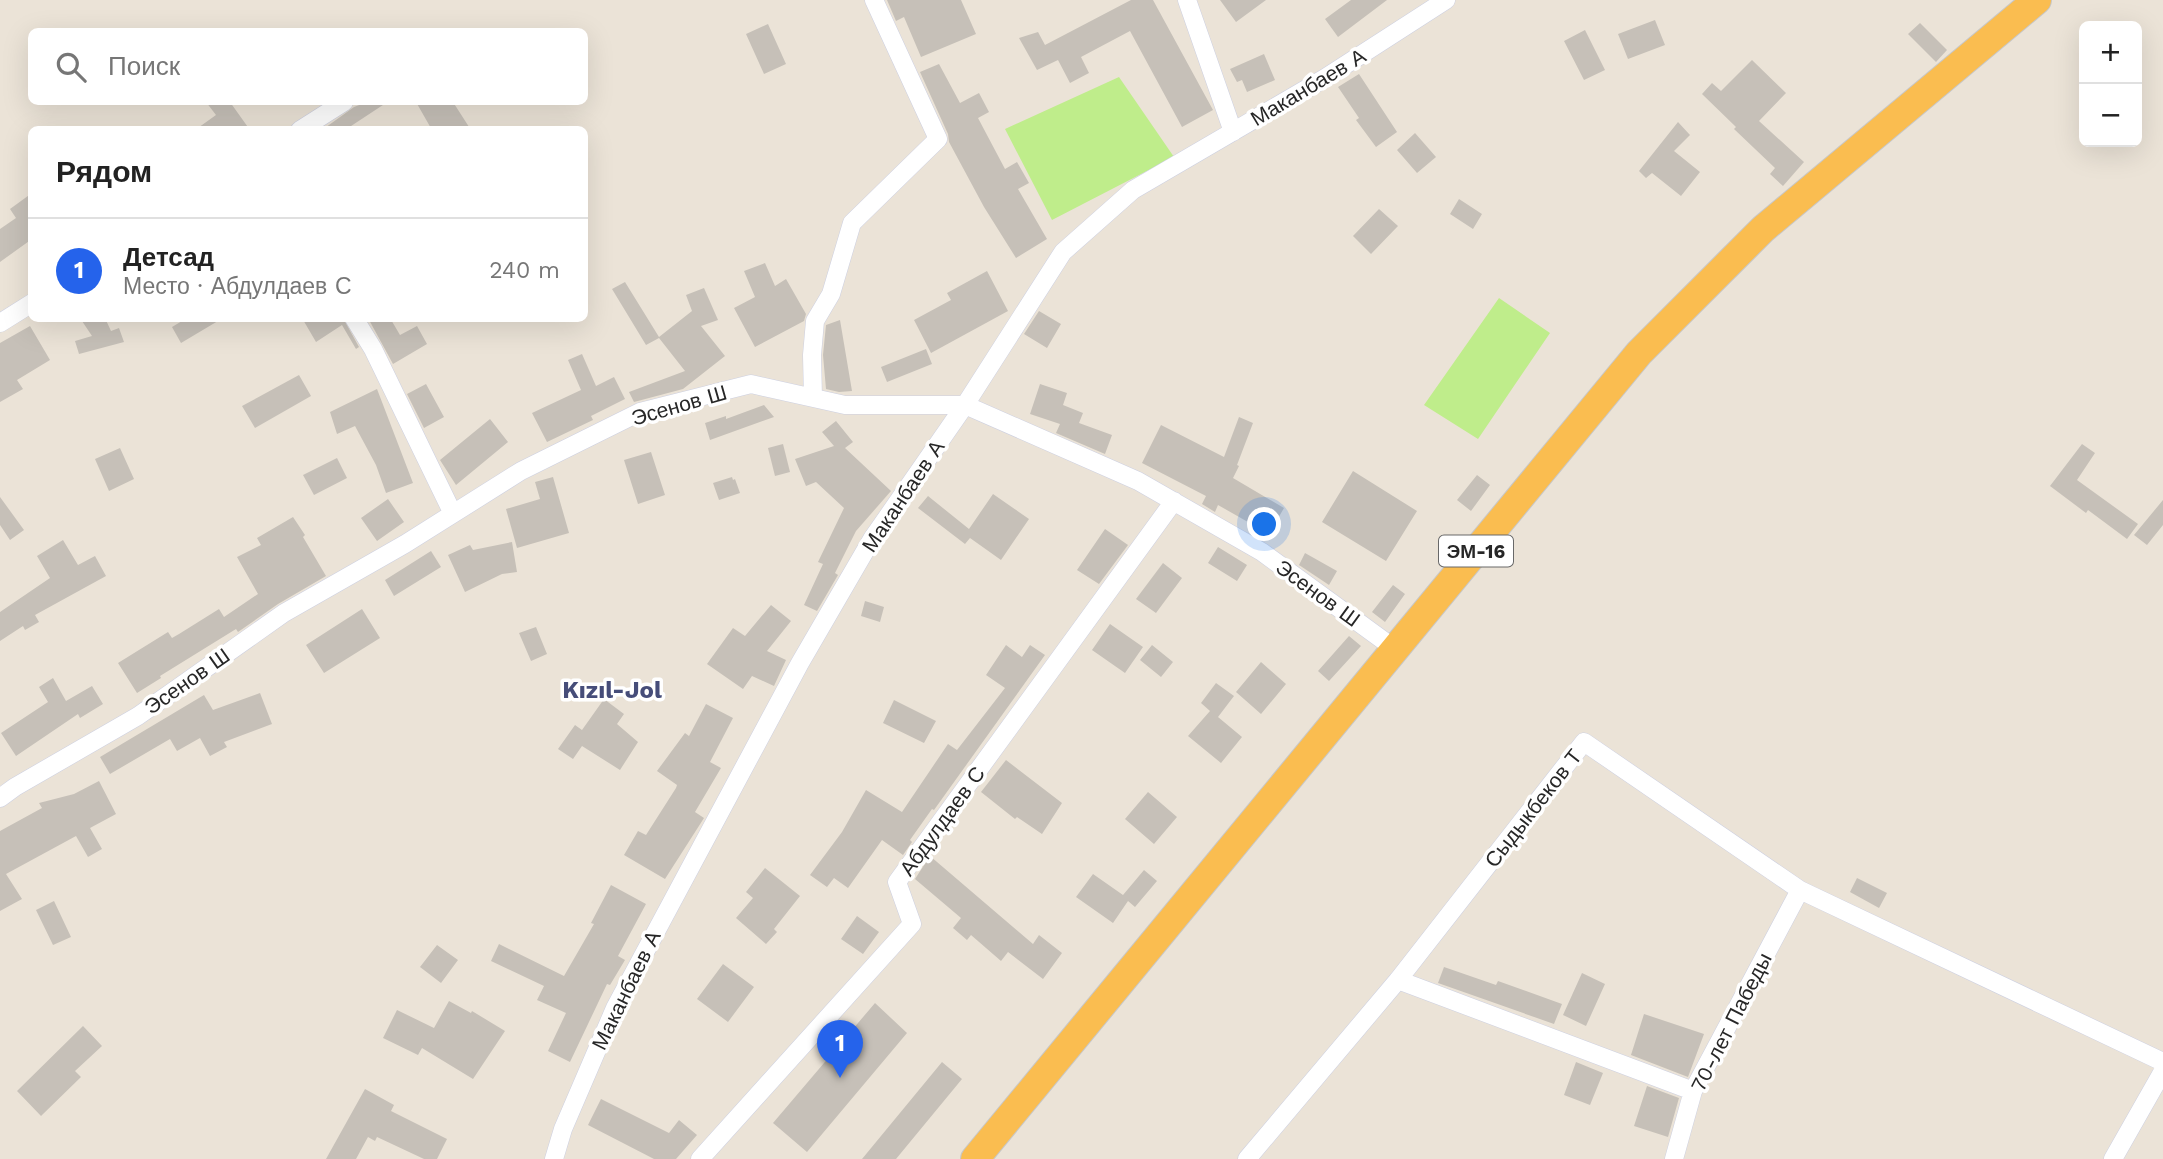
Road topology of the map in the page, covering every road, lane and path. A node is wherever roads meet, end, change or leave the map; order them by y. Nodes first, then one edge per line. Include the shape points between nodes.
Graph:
1 (874, 0) edge
2 (1187, 0) edge
3 (1446, 0) edge
4 (2037, 0) edge
5 (339, 105) edge
6 (306, 126) edge
7 (1233, 132) junction
8 (28, 305) edge
9 (3, 315) edge
10 (356, 322) edge
11 (813, 398) junction
12 (965, 405) junction
13 (1174, 501) junction
14 (453, 513) junction
15 (1395, 649) junction
16 (0, 798) edge
17 (1800, 890) junction
18 (1398, 980) junction
19 (2163, 1062) edge
20 (2163, 1071) edge
21 (1693, 1091) junction
22 (554, 1159) edge
23 (700, 1159) edge
24 (975, 1159) edge
25 (1247, 1159) edge
26 (1674, 1159) edge
27 (2113, 1159) edge

1 - 11 street via 938,139 852,223 831,294 815,321
2 - 7 street
3 - 7 street, Маканбаев А
4 - 15 highway, ЭМ-16 via 1763,229 1639,353
5 - 6 street
7 - 12 street, Маканбаев А via 1133,190 1063,252
8 - 9 street
10 - 14 street
11 - 12 street, Эсенов Ш via 845,405
11 - 14 street, Эсенов Ш via 751,384 640,412 521,471
12 - 13 street, Эсенов Ш
12 - 22 street, Маканбаев А via 872,539 702,841 614,1008
13 - 15 street, Эсенов Ш via 1262,552
13 - 23 street, Абдулдаев С via 897,883 912,924
14 - 16 street, Эсенов Ш via 284,613 138,716
15 - 24 highway, ЭМ-16
17 - 18 street, Сыдыкбеков Т via 1584,742
17 - 19 street
17 - 21 street, 70-лет Пабеды
18 - 21 street
18 - 25 street, Сыдыкбеков Т
20 - 27 street
21 - 26 street, 70-лет Пабеды

